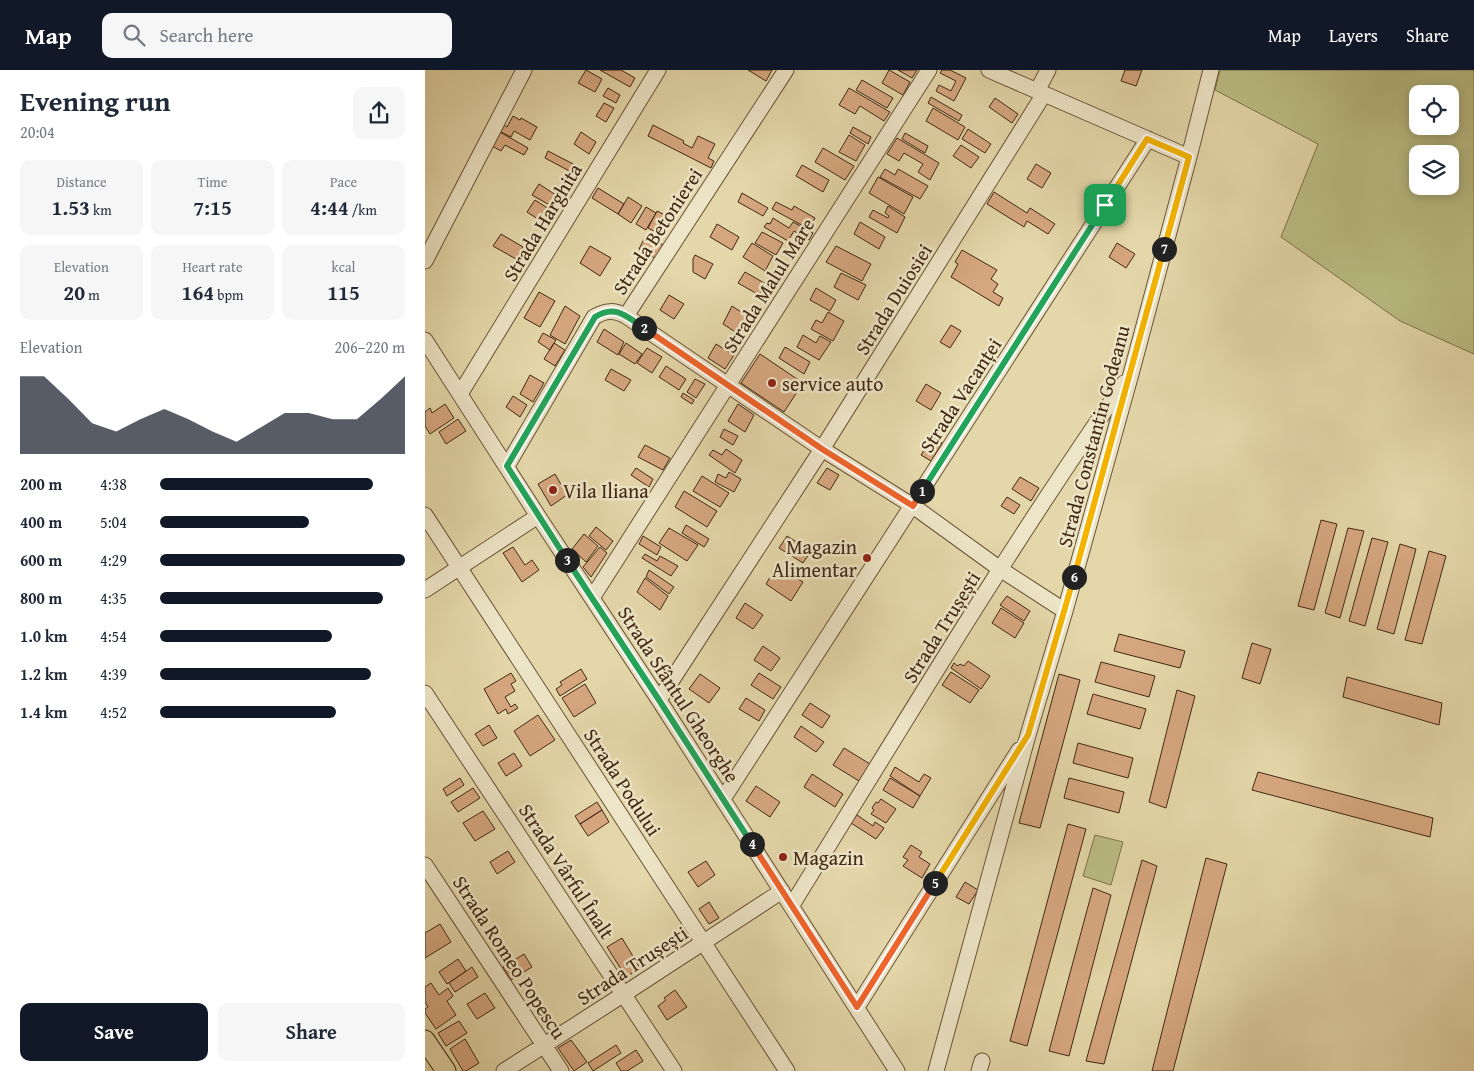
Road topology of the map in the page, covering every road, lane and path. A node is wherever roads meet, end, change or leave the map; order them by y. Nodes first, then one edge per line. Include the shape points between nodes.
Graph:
1 (524, 70) edge
2 (658, 70) edge
3 (786, 70) edge
4 (929, 70) edge
5 (989, 70) edge
6 (1048, 70) edge
7 (1211, 70) edge
8 (1041, 92) junction
9 (1147, 139) junction
10 (1189, 157) junction
11 (425, 261) edge
12 (626, 316) junction
13 (425, 340) edge
14 (1131, 374) junction
15 (728, 385) junction
16 (460, 394) junction
17 (822, 449) junction
18 (507, 466) junction
19 (913, 506) junction
20 (425, 515) edge
21 (538, 516) junction
22 (459, 568) junction
23 (1001, 569) junction
24 (425, 590) edge
25 (592, 598) junction
26 (1065, 611) junction
27 (425, 693) edge
28 (659, 700) junction
29 (1028, 735) junction
30 (723, 799) junction
31 (425, 865) edge
32 (782, 891) junction
33 (792, 905) junction
34 (704, 942) junction
35 (624, 994) junction
36 (857, 1007) junction
37 (425, 1040) edge
38 (545, 1045) junction
39 (445, 1071) edge
40 (504, 1071) edge
41 (561, 1071) edge
42 (674, 1071) edge
43 (787, 1071) edge
44 (897, 1071) edge
45 (936, 1071) edge

1 - 11 street
2 - 16 street, Strada Harghita
3 - 12 street, Strada Betonierei
4 - 15 street, Strada Malul Mare
5 - 8 street
6 - 8 street, Strada Duiosiei
7 - 10 street, Strada Constantin Godeanu
8 - 9 street
8 - 17 street, Strada Duiosiei
9 - 10 street
9 - 19 street, Strada Vacanței
10 - 14 street, Strada Constantin Godeanu
12 - 15 street
12 - 18 street, Strada Betonierei via 609,310 595,317
13 - 16 street, Strada Sfântul Gheorghe
14 - 23 street, Strada Trușești
14 - 26 street, Strada Constantin Godeanu
15 - 17 street
15 - 25 street, Strada Malul Mare
16 - 18 street, Strada Sfântul Gheorghe
17 - 19 street
17 - 28 street, Strada Duiosiei
18 - 21 street, Strada Sfântul Gheorghe
19 - 23 street
19 - 30 street, Strada Vacanței
20 - 22 street, Strada Podului
21 - 22 street
21 - 25 street, Strada Sfântul Gheorghe
22 - 24 street
22 - 34 street, Strada Podului
23 - 26 street
23 - 33 street, Strada Trușești
25 - 28 street, Strada Sfântul Gheorghe
26 - 29 street, Strada Constantin Godeanu
27 - 35 street, Strada Vârful Înalt
28 - 30 street, Strada Sfântul Gheorghe
29 - 36 street
29 - 45 street, Strada Constantin Godeanu
30 - 32 street, Strada Sfântul Gheorghe
31 - 38 street, Strada Romeo Popescu
32 - 33 street, Strada Sfântul Gheorghe
32 - 34 street, Strada Trușești
33 - 36 street, Strada Sfântul Gheorghe
34 - 35 street, Strada Trușești
34 - 43 street, Strada Podului
35 - 38 street, Strada Trușești
35 - 42 street, Strada Vârful Înalt
36 - 44 street, Strada Sfântul Gheorghe
37 - 39 main road
38 - 40 street, Strada Trușești
38 - 41 street, Strada Romeo Popescu

